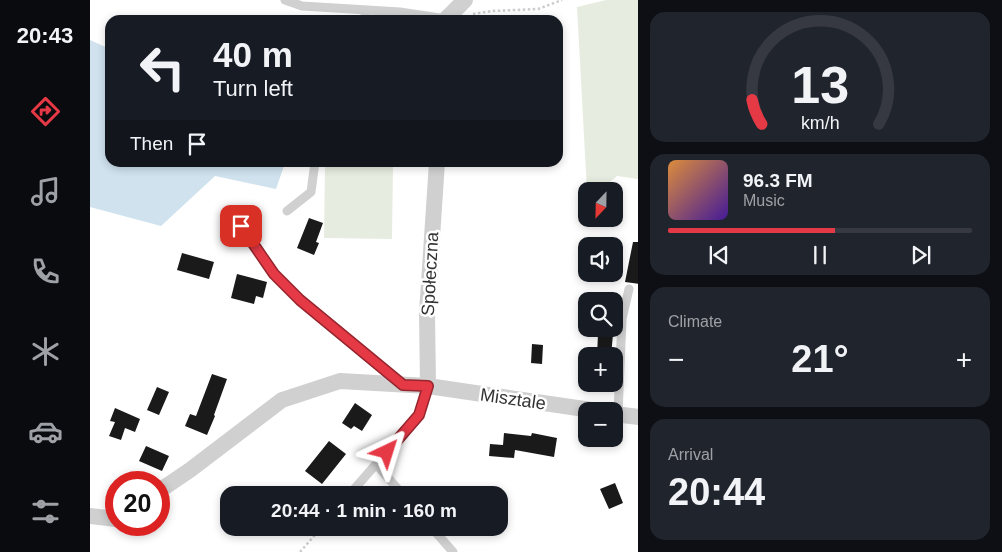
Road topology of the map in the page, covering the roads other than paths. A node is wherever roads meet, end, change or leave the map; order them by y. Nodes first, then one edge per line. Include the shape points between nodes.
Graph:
1 (285, 0) edge
2 (465, 0) edge
3 (366, 10) junction
4 (365, 15) edge
5 (420, 15) edge
6 (450, 15) edge
7 (314, 167) edge
8 (437, 167) edge
9 (287, 211) dead end
10 (241, 226) dead end
11 (629, 289) dead end
12 (403, 385) junction
13 (428, 386) junction
14 (617, 402) edge
15 (578, 408) edge
16 (623, 415) edge
17 (638, 417) edge
18 (376, 464) junction
19 (170, 484) edge
20 (357, 486) edge
21 (395, 486) edge
22 (90, 516) edge
23 (105, 518) edge
24 (439, 536) edge
25 (453, 552) edge

1 - 3 lane via 302,6
2 - 6 street
3 - 4 lane
3 - 5 lane
7 - 9 lane via 311,192
8 - 13 street, Społeczna via 427,314
10 - 12 lane via 274,274 300,300
11 - 14 lane via 622,319
12 - 13 street, Misztale
12 - 19 street, Misztale via 340,381 282,400
13 - 15 street, Misztale
13 - 18 lane via 419,415
16 - 17 street
18 - 20 lane
18 - 21 lane
22 - 23 street
24 - 25 lane

